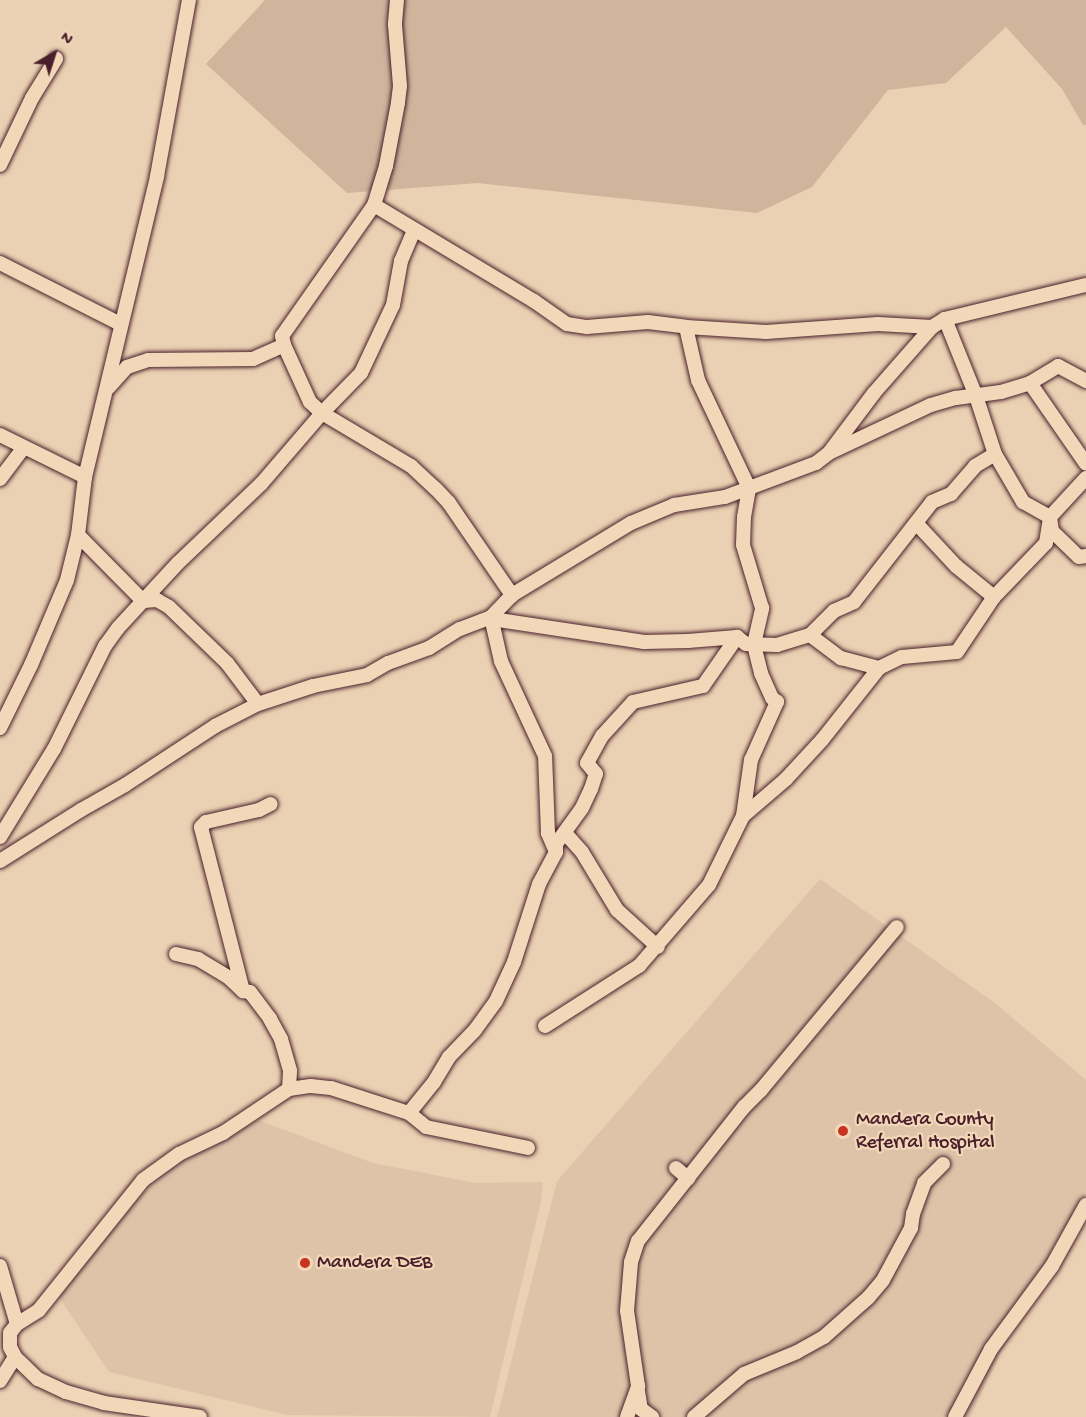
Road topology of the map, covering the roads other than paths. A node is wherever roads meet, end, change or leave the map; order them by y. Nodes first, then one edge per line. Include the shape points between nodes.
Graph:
1 (189, 0) edge
2 (397, 0) edge
3 (56, 59) dead end
4 (0, 165) edge
5 (374, 205) junction
6 (414, 231) junction
7 (0, 263) edge
8 (1086, 285) edge
9 (945, 319) junction
10 (120, 324) junction
11 (686, 327) junction
12 (932, 327) junction
13 (284, 345) junction
14 (1086, 381) edge
15 (1030, 383) junction
16 (108, 389) junction
17 (976, 396) junction
18 (322, 413) junction
19 (0, 435) edge
20 (23, 448) junction
21 (829, 453) junction
22 (994, 454) junction
23 (1086, 464) edge
24 (85, 477) junction
25 (1086, 478) edge
26 (0, 479) edge
27 (749, 488) junction
28 (1050, 517) junction
29 (916, 523) junction
30 (78, 535) junction
31 (1084, 559) edge
32 (512, 595) junction
33 (994, 597) junction
34 (143, 601) junction
35 (491, 618) junction
36 (810, 635) junction
37 (737, 636) junction
38 (754, 644) junction
39 (879, 668) junction
40 (258, 704) junction
41 (0, 728) edge
42 (271, 804) dead end
43 (742, 816) junction
44 (565, 833) junction
45 (0, 837) edge
46 (556, 852) junction
47 (0, 861) edge
48 (897, 927) dead end
49 (658, 946) junction
50 (176, 954) dead end
51 (243, 991) junction
52 (545, 1026) dead end
53 (289, 1089) junction
54 (408, 1113) junction
55 (528, 1148) dead end
56 (943, 1164) dead end
57 (676, 1168) dead end
58 (688, 1178) junction
59 (1084, 1214) edge
60 (0, 1266) edge
61 (4, 1304) edge
62 (17, 1324) junction
63 (15, 1357) junction
64 (0, 1381) edge
65 (638, 1386) junction
66 (200, 1417) edge
67 (627, 1417) edge
68 (652, 1417) edge
69 (694, 1417) edge
70 (955, 1417) edge

1 - 10 street via 157,176
2 - 5 street via 399,95 386,166
3 - 4 street via 32,98
5 - 6 street
5 - 13 street via 282,336
6 - 11 street via 567,324 587,327 648,322
6 - 18 street via 401,261 393,305 361,373
7 - 10 street
8 - 9 street
9 - 12 street
9 - 17 street
10 - 16 street
11 - 12 street via 766,333 878,324
11 - 27 street via 698,380
12 - 21 street via 874,393
13 - 16 street via 253,359 148,360 127,367
13 - 18 street via 310,402
14 - 15 street via 1058,366
15 - 17 street
15 - 23 street
16 - 24 street
17 - 21 street via 931,405
17 - 22 street
18 - 32 street via 411,466 436,489
18 - 34 street via 261,484 200,540
19 - 20 street
20 - 24 street
20 - 26 street
21 - 27 street via 816,464
22 - 28 street via 1023,502
22 - 29 street via 975,466 951,494 932,502
24 - 30 street
25 - 28 street
27 - 32 street via 725,497 674,505 631,523
27 - 38 street via 743,545 762,608
28 - 31 street via 1052,531
28 - 33 street via 1046,543
29 - 33 street via 956,566
29 - 36 street via 854,602 834,611
30 - 34 street
30 - 41 street via 66,580
32 - 35 street
33 - 39 street via 957,652 902,657
34 - 40 street via 157,600 169,607 226,663
34 - 45 street via 105,646 54,748
35 - 37 street via 634,641
35 - 40 street via 367,675 313,686
35 - 46 street via 501,661 545,756 548,833
36 - 38 street via 777,645
36 - 39 street via 841,658
37 - 38 street
37 - 44 street via 704,686 633,702 602,736 587,764 596,774 591,789
38 - 43 street via 761,673 777,702 751,760
39 - 43 street via 822,740
40 - 47 street via 215,726
42 - 51 street via 206,822 201,827
43 - 49 street via 709,885
44 - 46 street via 556,844
44 - 49 street via 582,852 617,910
46 - 54 street via 539,884 514,962 496,1001
48 - 58 street
49 - 52 street via 626,976
50 - 51 street via 198,959
51 - 53 street via 250,992 281,1038 290,1071
53 - 54 street via 331,1088
53 - 62 street via 223,1133 179,1154 143,1180 39,1310
54 - 55 street via 426,1127
56 - 69 street via 924,1183 911,1228 868,1299 824,1337 744,1374
57 - 58 street
58 - 65 street via 634,1248 627,1311
59 - 70 street via 1052,1266 991,1349
60 - 61 street
61 - 62 street
62 - 63 street via 10,1333
63 - 64 street
63 - 66 street via 38,1378 66,1392 104,1403
65 - 67 street
65 - 68 street via 641,1409

